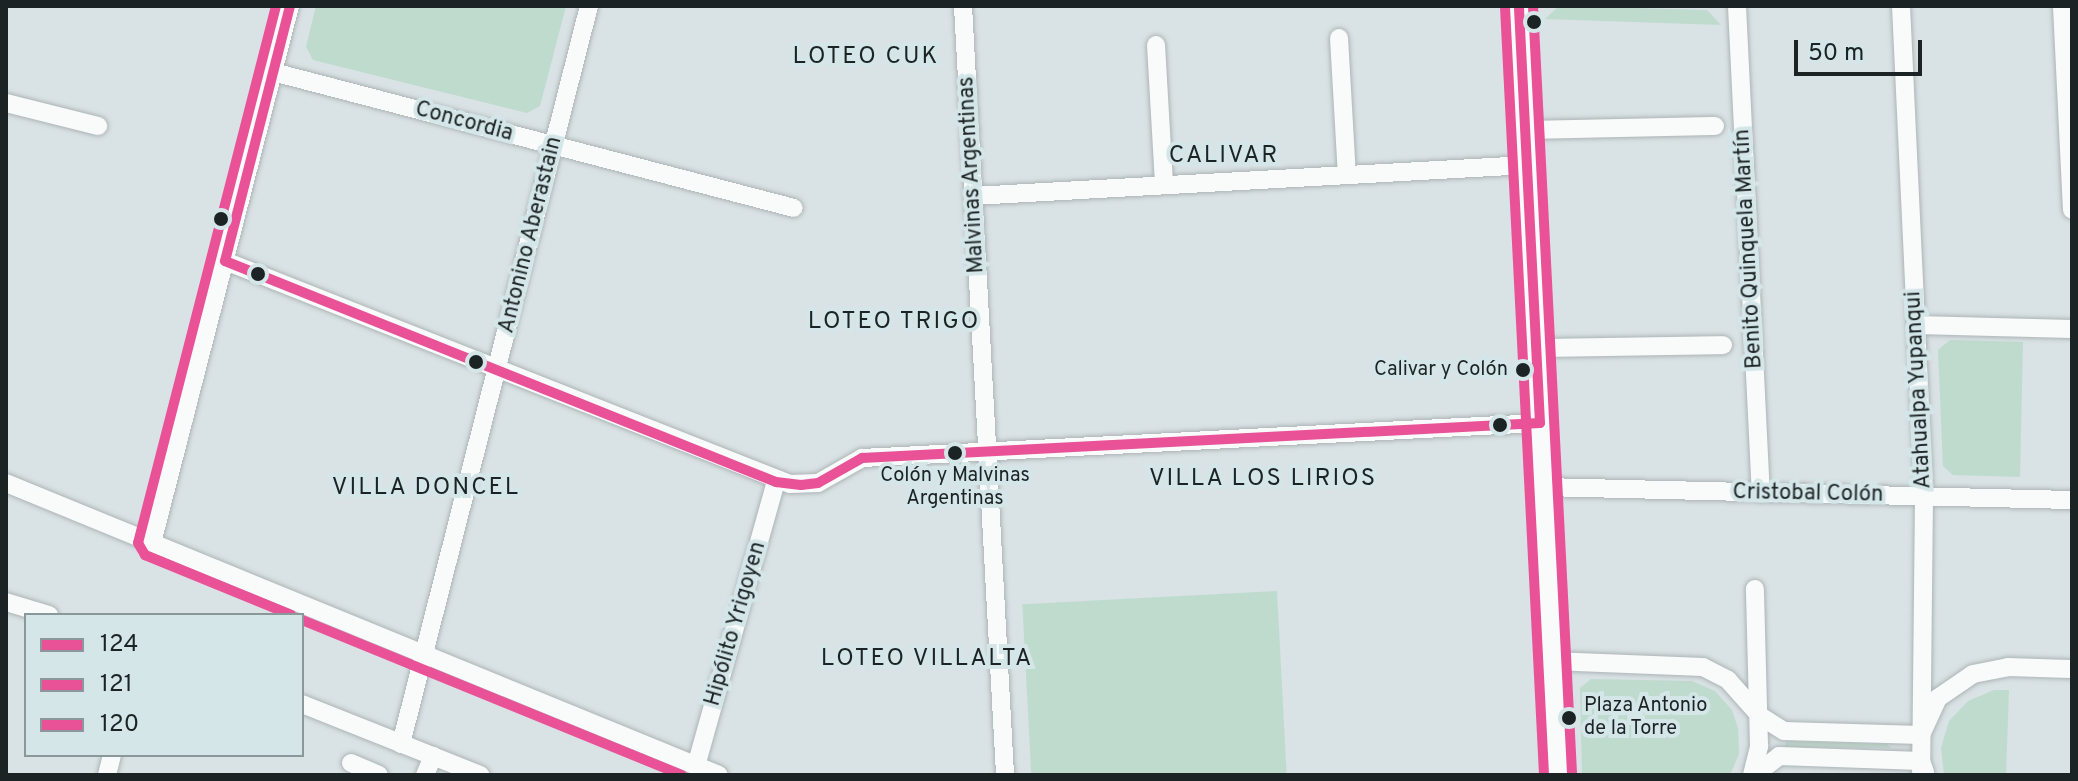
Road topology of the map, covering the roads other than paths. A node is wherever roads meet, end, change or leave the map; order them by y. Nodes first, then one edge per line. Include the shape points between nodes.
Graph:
1 (290, 6) edge
2 (589, 6) edge
3 (963, 6) edge
4 (1519, 6) edge
5 (1737, 6) edge
6 (1901, 6) edge
7 (2062, 6) edge
8 (1339, 38) dead end
9 (1156, 45) dead end
10 (273, 72) junction
11 (6, 103) edge
12 (98, 126) dead end
13 (1715, 126) dead end
14 (1525, 130) junction
15 (554, 146) junction
16 (1527, 165) junction
17 (2071, 171) edge
18 (1347, 175) junction
19 (1164, 185) junction
20 (973, 196) junction
21 (794, 208) dead end
22 (2072, 210) edge
23 (225, 261) junction
24 (1916, 325) junction
25 (2072, 329) edge
26 (1723, 345) dead end
27 (1536, 348) junction
28 (497, 370) junction
29 (1540, 423) junction
30 (987, 451) junction
31 (776, 482) junction
32 (6, 483) edge
33 (1543, 487) junction
34 (1761, 493) junction
35 (1924, 497) junction
36 (2072, 500) edge
37 (152, 543) junction
38 (1755, 589) dead end
39 (6, 602) edge
40 (42, 613) edge
41 (424, 652) junction
42 (1552, 661) junction
43 (2072, 669) edge
44 (304, 705) edge
45 (1754, 709) junction
46 (1921, 735) junction
47 (401, 744) junction
48 (351, 763) dead end
49 (442, 765) edge
50 (696, 766) junction
51 (1923, 770) edge
52 (379, 775) edge
53 (425, 775) edge
54 (480, 775) edge
55 (719, 775) edge
56 (1005, 775) edge
57 (1558, 775) edge
58 (1754, 775) edge

1 - 10 street
2 - 15 street, Antonino Aberastain
3 - 20 street, Malvinas Argentinas
4 - 14 main road
5 - 34 street, Benito Quinquela Martín
6 - 24 street, Atahualpa Yupanqui
7 - 17 street
8 - 18 street
9 - 19 street
10 - 15 street, Concordia
10 - 23 street
11 - 12 street
13 - 14 street
14 - 16 main road
15 - 21 street, Concordia
15 - 28 street, Antonino Aberastain
16 - 18 street
16 - 27 main road
17 - 22 street
18 - 19 street
19 - 20 street
20 - 30 street, Malvinas Argentinas
23 - 28 street
23 - 37 street
24 - 25 street
24 - 35 street, Atahualpa Yupanqui
26 - 27 street
27 - 29 main road
28 - 31 street
28 - 41 street, Antonino Aberastain
29 - 30 street
29 - 33 main road
30 - 31 street via 862,458 818,483
30 - 56 street, Malvinas Argentinas
31 - 50 street, Hipólito Yrigoyen
32 - 37 street
33 - 34 street, Cristobal Colón
33 - 42 main road
34 - 35 street, Cristobal Colón
35 - 36 street, Cristobal Colón
35 - 46 street, Atahualpa Yupanqui
37 - 41 street
38 - 45 street
39 - 40 street
41 - 47 street, Antonino Aberastain
41 - 50 street
42 - 45 street via 1703,667 1728,680
42 - 57 main road
43 - 46 street via 2008,667 1973,674 1938,698
44 - 47 street
45 - 46 street via 1784,731
45 - 58 street via 1759,746
46 - 51 street, Atahualpa Yupanqui
47 - 49 street
48 - 52 street
49 - 53 street
49 - 54 street
50 - 55 street
51 - 58 street via 1779,756

